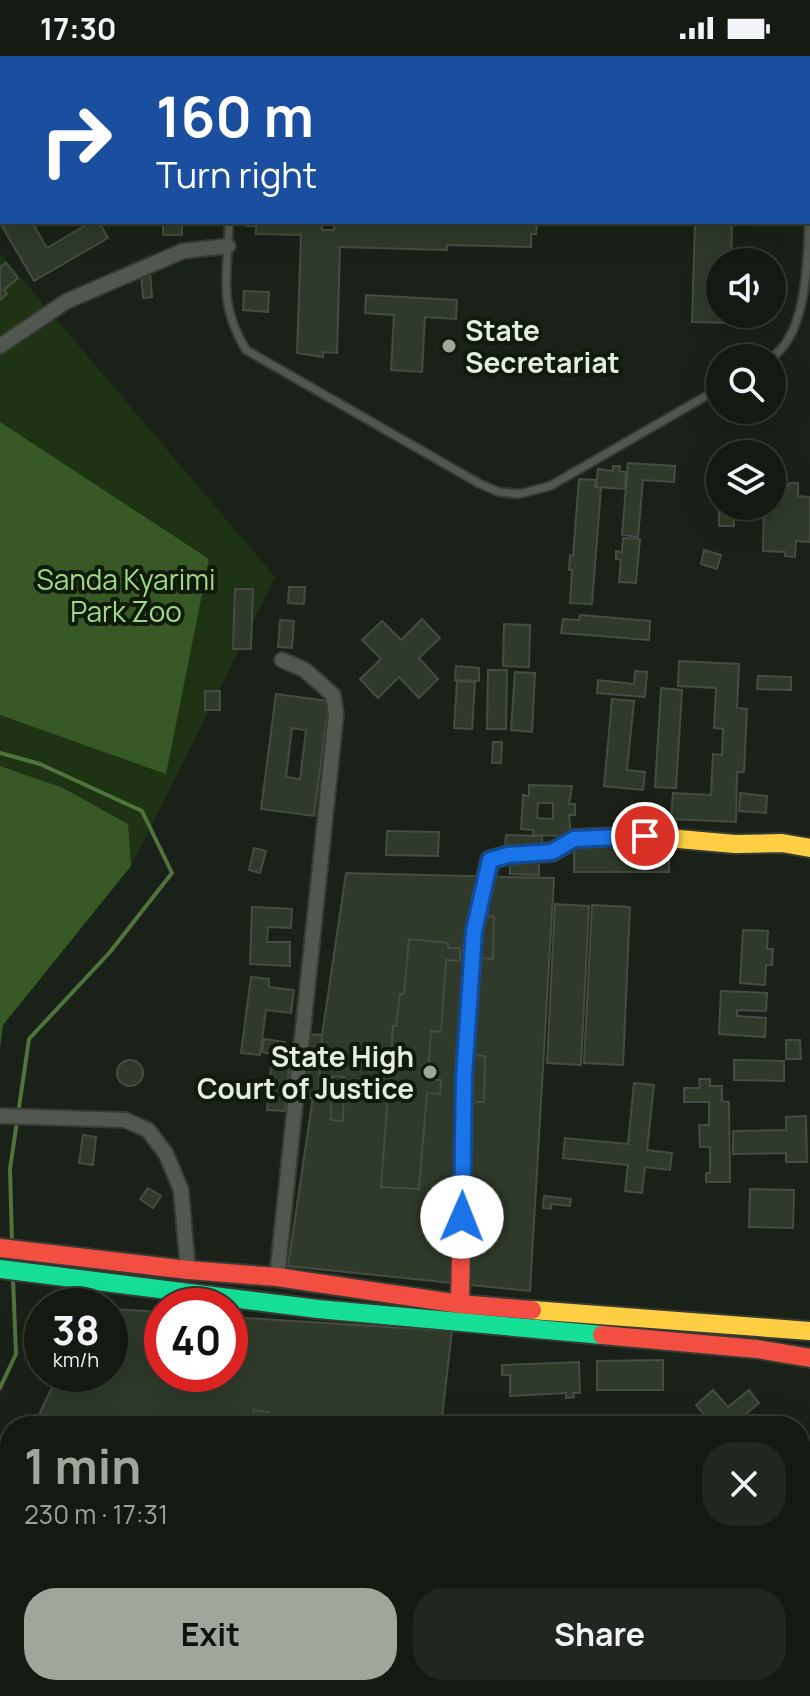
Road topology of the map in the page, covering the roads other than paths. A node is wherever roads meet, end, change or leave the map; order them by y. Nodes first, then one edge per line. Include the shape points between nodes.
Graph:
1 (229, 224) edge
2 (809, 224) edge
3 (228, 246) junction
4 (785, 344) edge
5 (0, 346) edge
6 (706, 396) edge
7 (282, 660) dead end
8 (810, 848) edge
9 (0, 1116) edge
10 (0, 1248) edge
11 (0, 1269) edge
12 (188, 1270) junction
13 (277, 1277) junction
14 (460, 1304) junction
15 (810, 1331) edge
16 (810, 1358) edge

1 - 3 lane
2 - 4 lane via 804,302
3 - 5 street via 183,251 67,301
3 - 6 lane via 227,309 246,350 499,492 519,494 550,486
7 - 13 street via 305,670 333,695 336,714
8 - 14 main road via 645,836 574,839 552,852 490,860 474,931 464,1076
9 - 12 street via 125,1120 148,1130 166,1154 181,1190
10 - 12 main road
11 - 16 main road via 318,1309
12 - 13 main road
13 - 14 main road
14 - 15 main road

